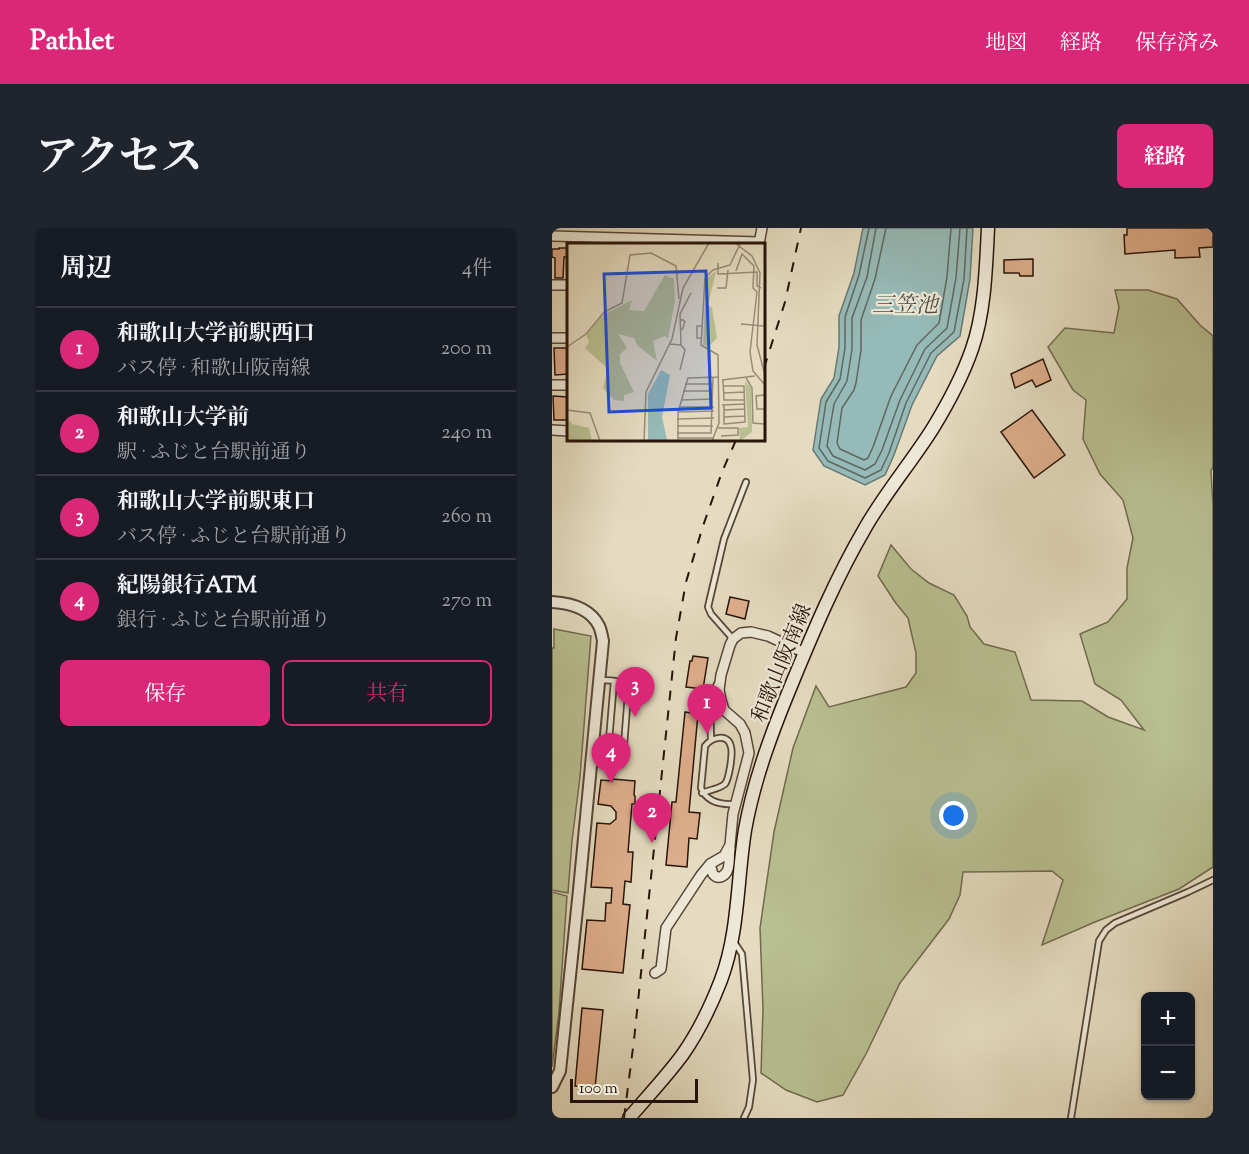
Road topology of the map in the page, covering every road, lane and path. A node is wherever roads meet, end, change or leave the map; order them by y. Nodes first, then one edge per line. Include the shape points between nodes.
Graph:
1 (762, 228) edge
2 (988, 228) edge
3 (552, 236) edge
4 (759, 243) edge
5 (552, 430) edge
6 (567, 431) edge
7 (746, 482) dead end
8 (552, 602) edge
9 (733, 639) junction
10 (805, 653) junction
11 (721, 675) junction
12 (599, 680) junction
13 (614, 681) junction
14 (711, 740) junction
15 (592, 763) junction
16 (607, 764) junction
17 (702, 793) junction
18 (736, 804) junction
19 (730, 845) junction
20 (710, 864) junction
21 (1213, 880) edge
22 (732, 940) junction
23 (655, 974) dead end
24 (552, 1087) edge
25 (629, 1118) edge
26 (744, 1118) edge
27 (1071, 1118) edge

1 - 4 street
2 - 10 main road, 和歌山阪南線 via 982,306 972,349 933,428 864,529
3 - 4 street
5 - 6 street
7 - 9 lane via 724,539 708,607
8 - 12 street via 577,606 599,626 603,641
9 - 10 street via 751,632
9 - 11 street
10 - 22 main road, 和歌山阪南線 via 753,793
11 - 14 lane via 710,699
11 - 18 street via 721,700 727,714 745,733 749,753
12 - 13 lane
12 - 15 street
13 - 16 lane
13 - 16 lane via 621,682 628,694 623,759 618,765
14 - 17 lane via 705,746
14 - 17 lane via 723,738 729,742 729,778 721,786
15 - 16 lane
15 - 24 street via 560,1071
17 - 18 lane via 716,803
18 - 19 street
19 - 20 street via 723,856
19 - 20 street via 725,876 715,876
20 - 23 street via 666,928 661,969
21 - 27 lane via 1115,923 1099,941
22 - 25 main road, 和歌山阪南線 via 708,1011 682,1054
22 - 26 lane via 742,954 753,1080

